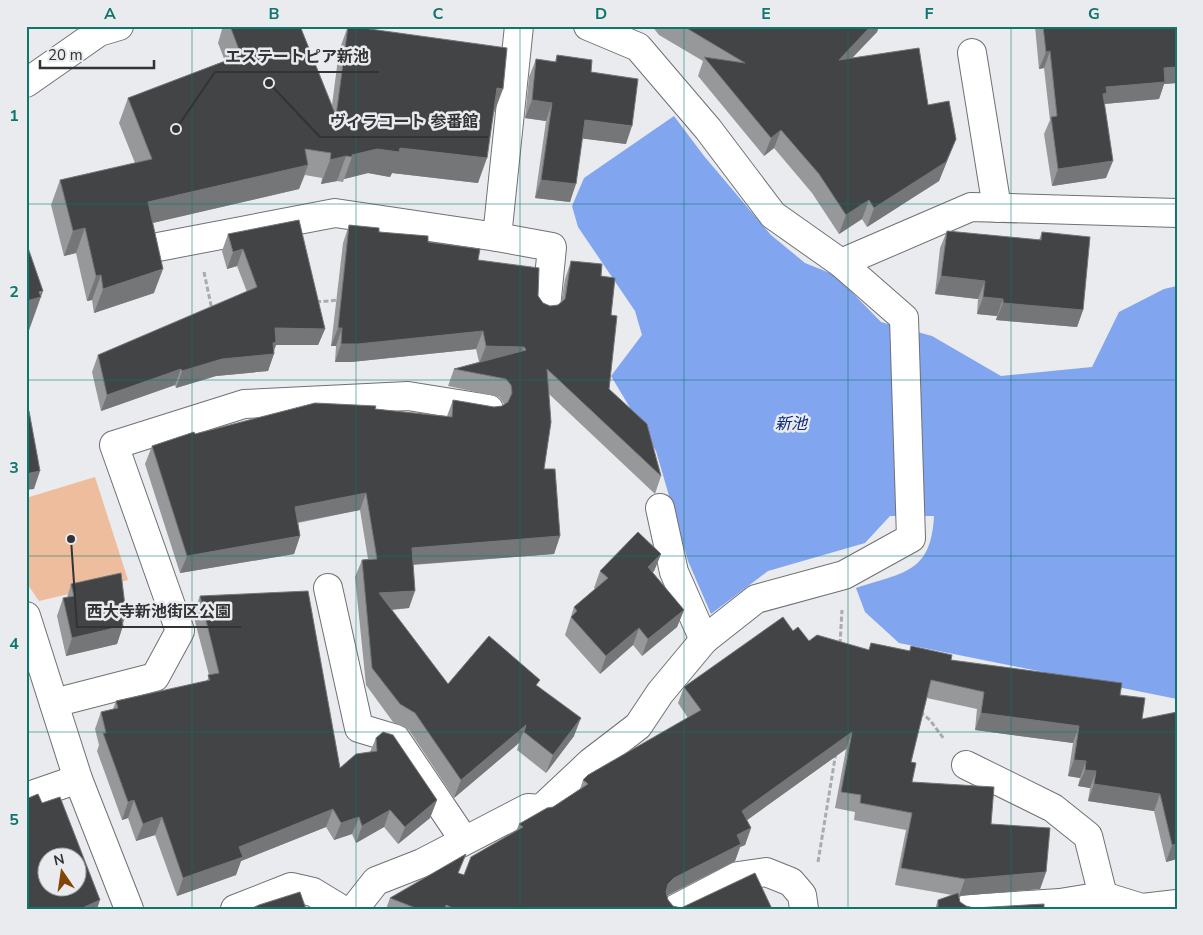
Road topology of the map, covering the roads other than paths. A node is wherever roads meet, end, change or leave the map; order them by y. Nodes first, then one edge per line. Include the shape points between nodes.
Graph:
1 (119, 26) edge
2 (519, 26) edge
3 (588, 26) edge
4 (972, 53) dead end
5 (26, 83) edge
6 (997, 208) junction
7 (1177, 213) edge
8 (497, 237) junction
9 (158, 246) edge
10 (841, 263) junction
11 (546, 308) edge
12 (490, 409) edge
13 (660, 508) dead end
14 (328, 588) dead end
15 (26, 616) edge
16 (704, 640) junction
17 (54, 703) junction
18 (966, 764) road end
19 (78, 779) junction
20 (26, 797) edge
21 (464, 840) junction
22 (1103, 896) junction
23 (803, 902) edge
24 (1177, 904) edge
25 (1142, 908) edge
26 (129, 909) edge
27 (234, 909) edge
28 (341, 909) edge
29 (354, 909) edge
30 (675, 909) edge
31 (967, 909) edge

1 - 5 street via 99,32
2 - 8 street
3 - 10 street via 638,47 708,129 773,215
4 - 6 street
6 - 7 street
6 - 10 street via 971,207
8 - 9 street via 335,213
8 - 11 street via 552,247
10 - 16 street via 904,318 911,538 844,575 756,599
12 - 17 street via 408,396 244,404 114,445 180,631 155,677
13 - 16 street via 674,572
14 - 21 street via 359,728 396,740
15 - 17 street
16 - 21 street via 660,693 638,726 591,762 541,810 528,808
17 - 19 street
18 - 22 street via 1053,808 1088,836
19 - 20 street
19 - 26 street
21 - 29 street via 422,864 376,881
22 - 25 street
22 - 31 street via 1060,903
23 - 30 street via 791,882 766,872 738,876
24 - 25 street
27 - 28 street via 291,887 313,892

